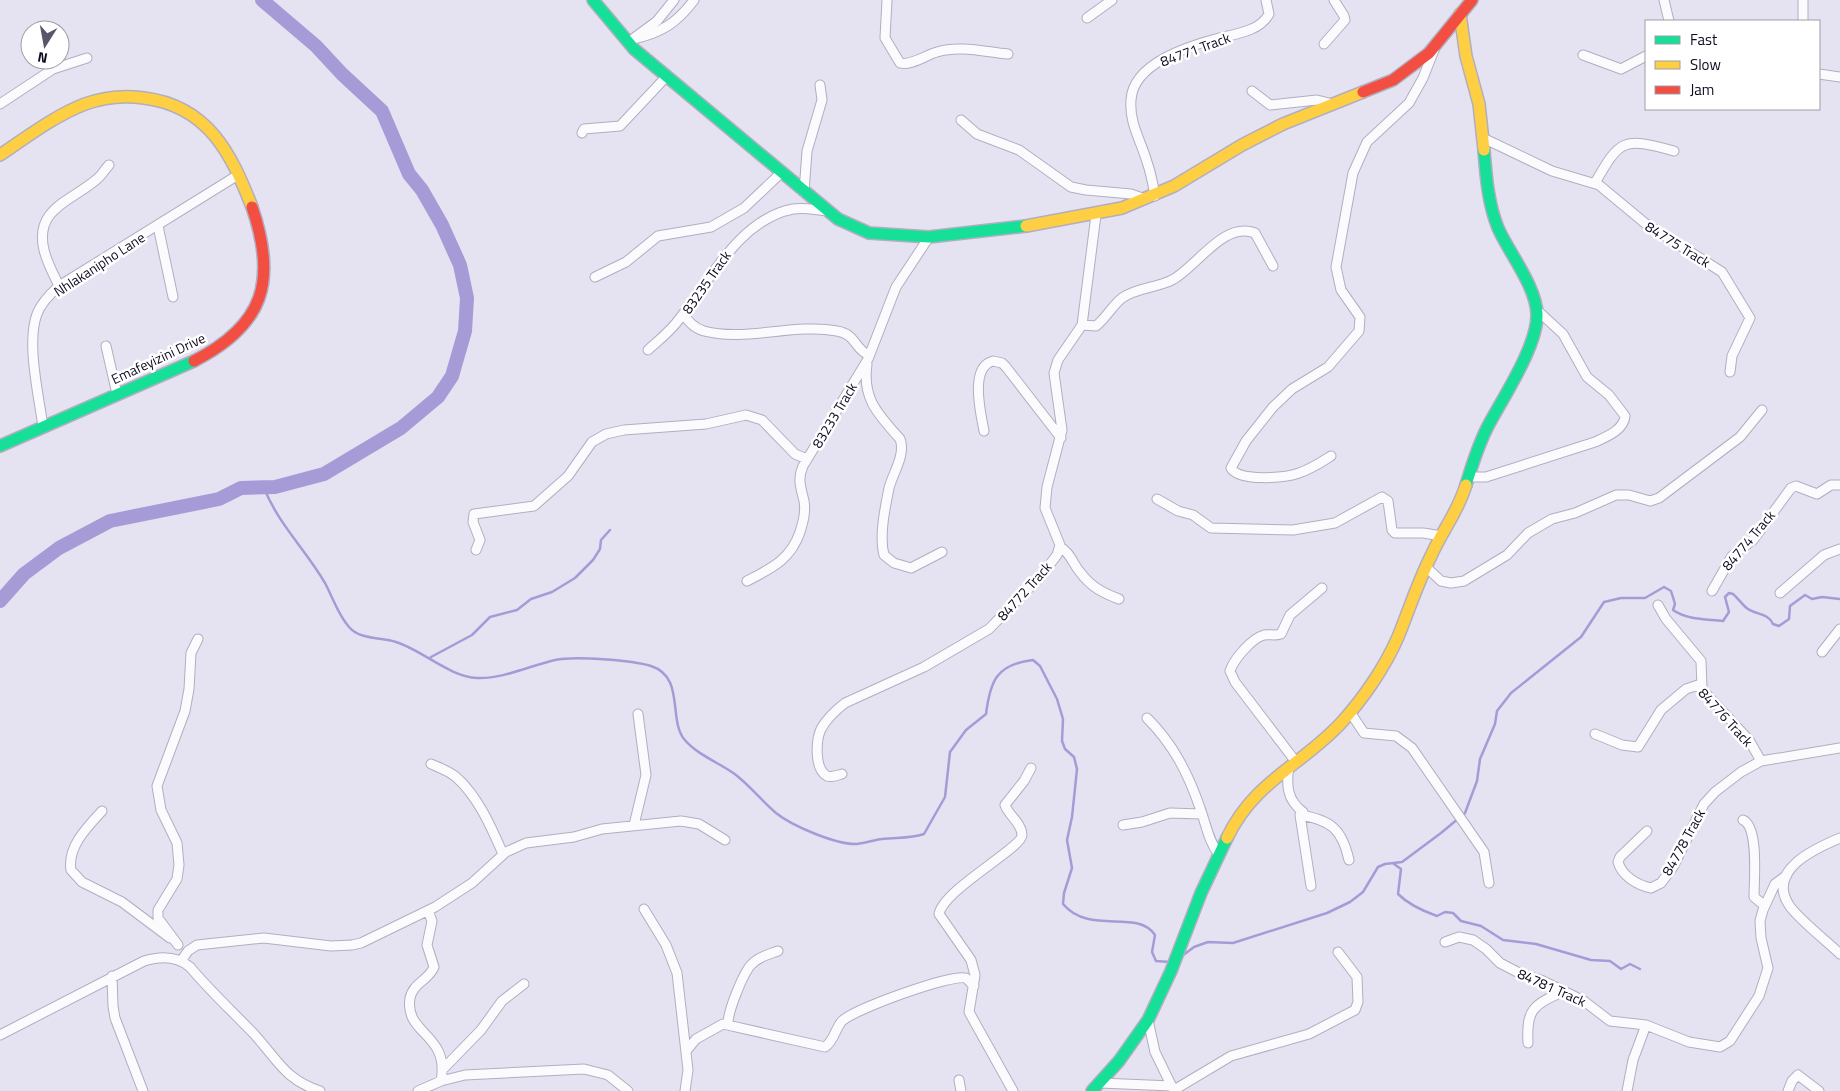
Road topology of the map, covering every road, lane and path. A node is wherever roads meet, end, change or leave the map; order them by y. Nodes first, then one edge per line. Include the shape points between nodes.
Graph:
1 (593, 0) edge
2 (674, 0) edge
3 (694, 0) edge
4 (887, 0) edge
5 (1112, 0) edge
6 (1266, 0) edge
7 (1334, 0) edge
8 (1472, 0) edge
9 (1664, 0) edge
10 (1803, 0) edge
11 (1460, 14) junction
12 (1087, 18) dead end
13 (1669, 20) edge
14 (1803, 20) edge
15 (631, 41) junction
16 (1324, 44) dead end
17 (1436, 46) junction
18 (1008, 54) dead end
19 (1583, 54) dead end
20 (1645, 57) edge
21 (87, 58) dead end
22 (1820, 74) edge
23 (666, 77) junction
24 (1840, 77) edge
25 (820, 85) dead end
26 (1252, 91) dead end
27 (0, 104) edge
28 (1333, 104) junction
29 (961, 120) dead end
30 (582, 133) dead end
31 (1483, 138) junction
32 (1674, 150) dead end
33 (0, 155) edge
34 (109, 164) dead end
35 (781, 173) junction
36 (238, 175) junction
37 (1595, 183) junction
38 (804, 192) junction
39 (1150, 198) junction
40 (828, 211) junction
41 (1096, 215) junction
42 (158, 226) junction
43 (929, 237) junction
44 (1273, 266) dead end
45 (595, 277) dead end
46 (59, 286) junction
47 (173, 297) dead end
48 (1536, 310) junction
49 (683, 314) junction
50 (1082, 325) junction
51 (106, 346) dead end
52 (648, 350) dead end
53 (868, 357) junction
54 (1730, 372) dead end
55 (117, 394) junction
56 (1762, 410) dead end
57 (43, 427) junction
58 (984, 431) dead end
59 (1061, 438) junction
60 (0, 446) edge
61 (1330, 456) dead end
62 (807, 459) junction
63 (1468, 477) junction
64 (1840, 485) edge
65 (1157, 499) dead end
66 (1442, 536) junction
67 (1060, 547) junction
68 (1840, 549) edge
69 (476, 550) dead end
70 (942, 552) dead end
71 (1426, 567) junction
72 (747, 581) dead end
73 (1322, 588) dead end
74 (1712, 591) dead end
75 (1780, 593) dead end
76 (1120, 599) dead end
77 (1658, 605) dead end
78 (1840, 629) edge
79 (198, 639) dead end
80 (1822, 652) dead end
81 (1702, 688) junction
82 (1350, 712) junction
83 (638, 714) dead end
84 (1147, 718) dead end
85 (1595, 734) dead end
86 (1840, 748) edge
87 (1761, 760) junction
88 (431, 764) dead end
89 (1293, 765) junction
90 (1031, 768) dead end
91 (842, 774) dead end
92 (102, 811) dead end
93 (1202, 814) junction
94 (1300, 816) junction
95 (1743, 820) dead end
96 (634, 825) junction
97 (1123, 825) dead end
98 (1647, 830) dead end
99 (1840, 838) edge
100 (725, 840) dead end
101 (503, 854) junction
102 (1219, 855) junction
103 (1349, 860) dead end
104 (1787, 875) junction
105 (1489, 883) dead end
106 (1311, 886) dead end
107 (1765, 906) junction
108 (644, 909) dead end
109 (428, 911) junction
110 (1445, 942) dead end
111 (178, 945) junction
112 (778, 951) dead end
113 (1338, 952) dead end
114 (1840, 954) edge
115 (184, 957) junction
116 (112, 976) junction
117 (524, 984) dead end
118 (974, 986) junction
119 (1564, 991) junction
120 (1148, 1020) junction
121 (728, 1025) junction
122 (1646, 1025) junction
123 (0, 1035) edge
124 (1528, 1043) dead end
125 (687, 1050) junction
126 (444, 1068) junction
127 (959, 1080) dead end
128 (441, 1081) junction
129 (1096, 1087) edge
130 (304, 1088) edge
131 (1173, 1089) edge
132 (143, 1091) edge
133 (320, 1091) edge
134 (418, 1091) edge
135 (628, 1091) edge
136 (685, 1091) edge
137 (961, 1091) edge
138 (1013, 1091) edge
139 (1627, 1091) edge
140 (1788, 1091) edge
141 (1819, 1091) edge

1 - 15 street
2 - 15 street via 657,21
3 - 15 street via 669,26
4 - 18 street via 885,38 900,63 907,64 954,49
5 - 12 street
6 - 39 street, 84771 Track via 1269,14 1255,27 1169,57 1149,68 1137,80 1131,100 1132,121 1148,163
7 - 16 street via 1344,20
8 - 11 street
9 - 13 street
10 - 14 street
11 - 17 street
11 - 31 street
15 - 23 street
17 - 28 street via 1393,80
17 - 61 street via 1409,103 1367,142 1353,173 1336,267 1341,290 1360,316 1360,331 1328,367 1292,389 1273,407 1246,441 1231,468 1235,474 1246,476 1290,475 1312,468
19 - 20 street via 1621,69
21 - 27 street via 53,69
22 - 24 street
23 - 30 street via 620,126 584,129
23 - 35 street
25 - 38 street via 822,100 807,151
26 - 28 street via 1270,105 1317,100
28 - 39 street via 1260,135
29 - 39 street via 977,134 1019,150 1071,186
31 - 37 street, 84775 Track via 1552,171
31 - 48 street via 1492,208 1498,227 1533,295
32 - 37 street via 1622,145 1614,150
33 - 36 street, Emafeyizini Drive via 88,104 112,97 144,97 167,103 204,123 224,146
34 - 46 street via 95,181 58,206 47,219 43,233 44,250
35 - 38 street
35 - 45 street via 744,208 711,227 658,236 626,262
36 - 42 street, Nhlakanipho Lane
36 - 55 street, Emafeyizini Drive via 265,249 262,286 249,318 238,332 216,348
37 - 54 street, 84775 Track via 1646,224 1702,258 1727,278 1750,318 1732,356
38 - 40 street
39 - 41 street
40 - 43 street via 846,224 868,233
40 - 49 street, 83235 Track via 791,209 745,234 724,255
41 - 43 street
41 - 50 street, 84772 Track
42 - 46 street, Nhlakanipho Lane
42 - 47 street
43 - 53 street, 83233 Track via 896,286
44 - 50 street via 1255,233 1232,234 1181,274 1160,285 1127,295 1096,326
46 - 57 street, Nhlakanipho Lane via 39,308 34,325
48 - 63 street via 1536,329 1528,349 1493,415
48 - 63 street via 1566,338 1585,374 1608,395 1625,416 1624,422 1604,438 1553,456 1486,477
49 - 52 street, 83235 Track via 671,330
49 - 53 street via 693,325 710,332 839,331 850,335
50 - 59 street, 84772 Track via 1058,360 1054,373 1062,421
51 - 55 street
53 - 62 street, 83233 Track
53 - 70 street via 866,390 902,446 889,489 882,538 884,555 894,563 910,568
55 - 57 street, Emafeyizini Drive
56 - 71 street via 1740,437 1659,498 1650,501 1616,495 1546,522 1524,536 1508,555 1464,581 1452,584 1441,581
57 - 60 street, Emafeyizini Drive
58 - 59 street via 978,387 984,367 993,361 1006,367
59 - 67 street, 84772 Track via 1047,487 1045,508
62 - 69 street via 795,454 762,420 746,415 706,424 606,434 592,442 568,476 534,506 474,514 473,522 480,540
62 - 72 street, 83233 Track via 800,476 805,509 797,541 781,563
63 - 66 street via 1459,508
64 - 74 street, 84774 Track via 1831,485 1817,494 1796,486 1791,488 1752,540 1732,556
65 - 66 street via 1193,515 1211,528 1293,530 1335,523 1382,497 1388,501 1395,532
66 - 71 street
67 - 76 street via 1092,586
67 - 91 street, 84772 Track via 1040,577 990,629 924,667 845,703 836,711 821,730 818,756 822,772 827,776
68 - 75 street via 1824,555
71 - 82 street via 1396,640 1376,676
73 - 89 street via 1290,615 1281,634 1256,639 1230,671
77 - 81 street via 1701,661
78 - 80 street
79 - 111 street via 191,653 190,688 185,711 157,786 161,810 178,843 179,865 177,879 158,910 158,918
81 - 85 street, 84776 Track via 1698,685 1690,687 1662,710 1638,747 1622,745
81 - 87 street, 84776 Track via 1749,740
82 - 89 street
82 - 105 street via 1364,733 1396,736 1412,748 1484,852
83 - 96 street via 646,775
84 - 93 street via 1180,759
86 - 87 street
87 - 98 street, 84778 Track via 1709,798 1672,867 1661,883 1651,888 1630,879 1618,862
88 - 101 street via 460,782 492,829
89 - 94 street via 1287,783 1289,795 1303,812
89 - 102 street via 1265,786 1242,810
90 - 118 street via 1005,805 1020,827 1019,843 984,867 939,912 971,960
92 - 111 street via 86,828 72,854 70,865 73,875 122,902
93 - 97 street via 1170,813
93 - 102 street via 1209,838
94 - 103 street via 1319,818 1335,829 1343,840
94 - 106 street
95 - 107 street via 1751,829 1754,897
96 - 100 street via 690,822 706,827
96 - 101 street via 526,843
99 - 104 street, 84781 Track via 1810,851
101 - 109 street via 472,882
102 - 120 street
104 - 107 street, 84781 Track via 1776,884
104 - 114 street via 1784,889 1788,905
107 - 122 street, 84781 Track via 1760,927 1767,975 1754,1005 1728,1043 1712,1047
108 - 125 street via 666,945 675,968
109 - 115 street via 352,945 332,946 264,938 197,946
109 - 126 street via 432,921 427,945 434,967 414,988 410,1002 416,1025 436,1045
110 - 119 street, 84781 Track via 1459,937 1473,940 1500,964
111 - 115 street
112 - 121 street via 760,958 748,968 728,1013
113 - 131 street via 1357,977 1358,1006 1355,1010 1309,1034 1231,1056
115 - 116 street via 153,958
115 - 130 street via 286,1074
116 - 123 street
116 - 132 street via 115,1018
117 - 126 street via 502,1001
118 - 121 street via 966,978 951,978 885,1000 842,1022 825,1047
118 - 138 street via 969,1012
119 - 122 street, 84781 Track via 1592,1005 1610,1021
119 - 124 street via 1539,1004 1530,1013
120 - 129 street via 1131,1046
120 - 131 street via 1155,1052
121 - 125 street via 720,1025 701,1035
122 - 139 street via 1633,1060
125 - 136 street
126 - 128 street
127 - 137 street
128 - 134 street
128 - 135 street via 466,1075 584,1068 608,1075
129 - 131 street
130 - 133 street
140 - 141 street via 1798,1075

